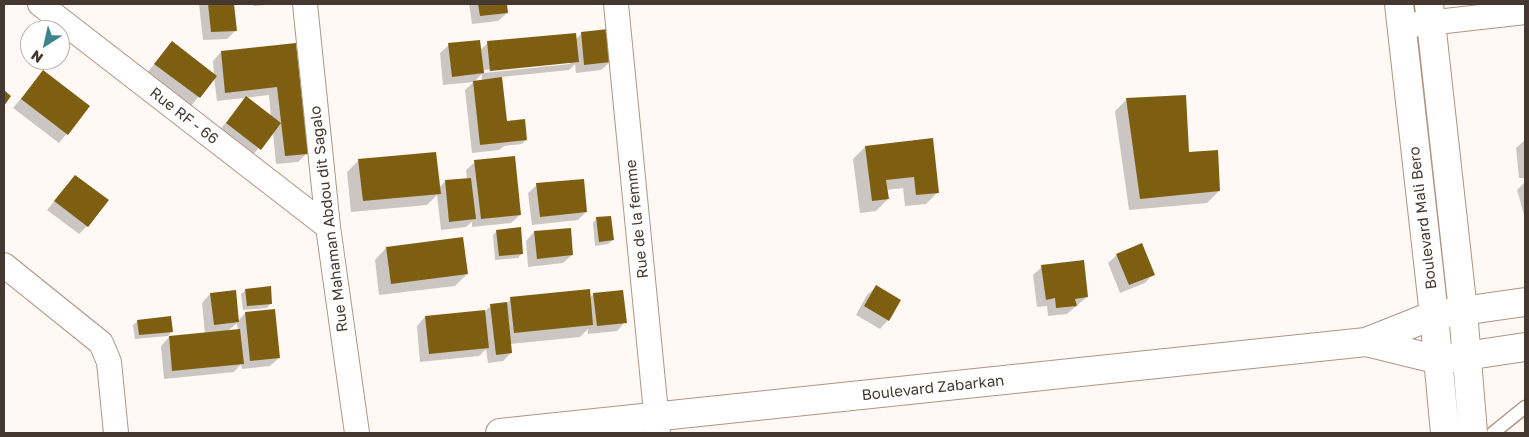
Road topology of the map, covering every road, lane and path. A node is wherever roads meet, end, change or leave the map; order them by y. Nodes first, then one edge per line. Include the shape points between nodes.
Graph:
1 (40, 4) edge
2 (305, 4) edge
3 (616, 4) edge
4 (1525, 12) edge
5 (1430, 13) edge
6 (1400, 15) edge
7 (328, 227) junction
8 (4, 265) edge
9 (1525, 302) edge
10 (1462, 311) junction
11 (1434, 315) junction
12 (1366, 342) junction
13 (1525, 347) edge
14 (1452, 358) junction
15 (1525, 406) edge
16 (657, 425) edge
17 (116, 433) edge
18 (357, 433) edge
19 (500, 433) edge
20 (1445, 433) edge
21 (1473, 433) edge
22 (1493, 433) edge

1 - 7 street, Rue RF - 66
2 - 7 street, Rue Mahaman Abdou dit Sagalo
3 - 16 street, Rue de la femme
4 - 5 street
5 - 6 street
5 - 10 street, Boulevard Mali Bero
6 - 11 street, Boulevard Mali Bero
7 - 18 street, Rue Mahaman Abdou dit Sagalo
8 - 17 street via 100,343 109,362
9 - 10 street, Boulevard Zabarkan
10 - 11 street, Boulevard Zabarkan
10 - 14 street, Boulevard Mali Bero
11 - 12 street, Boulevard Zabarkan
11 - 14 street, Boulevard Mali Bero
12 - 14 street, Boulevard Zabarkan
12 - 16 street, Boulevard Zabarkan
13 - 14 street
14 - 20 street, Boulevard Mali Bero
14 - 21 street, Boulevard Mali Bero
15 - 22 lane
16 - 19 street, Boulevard Zabarkan

